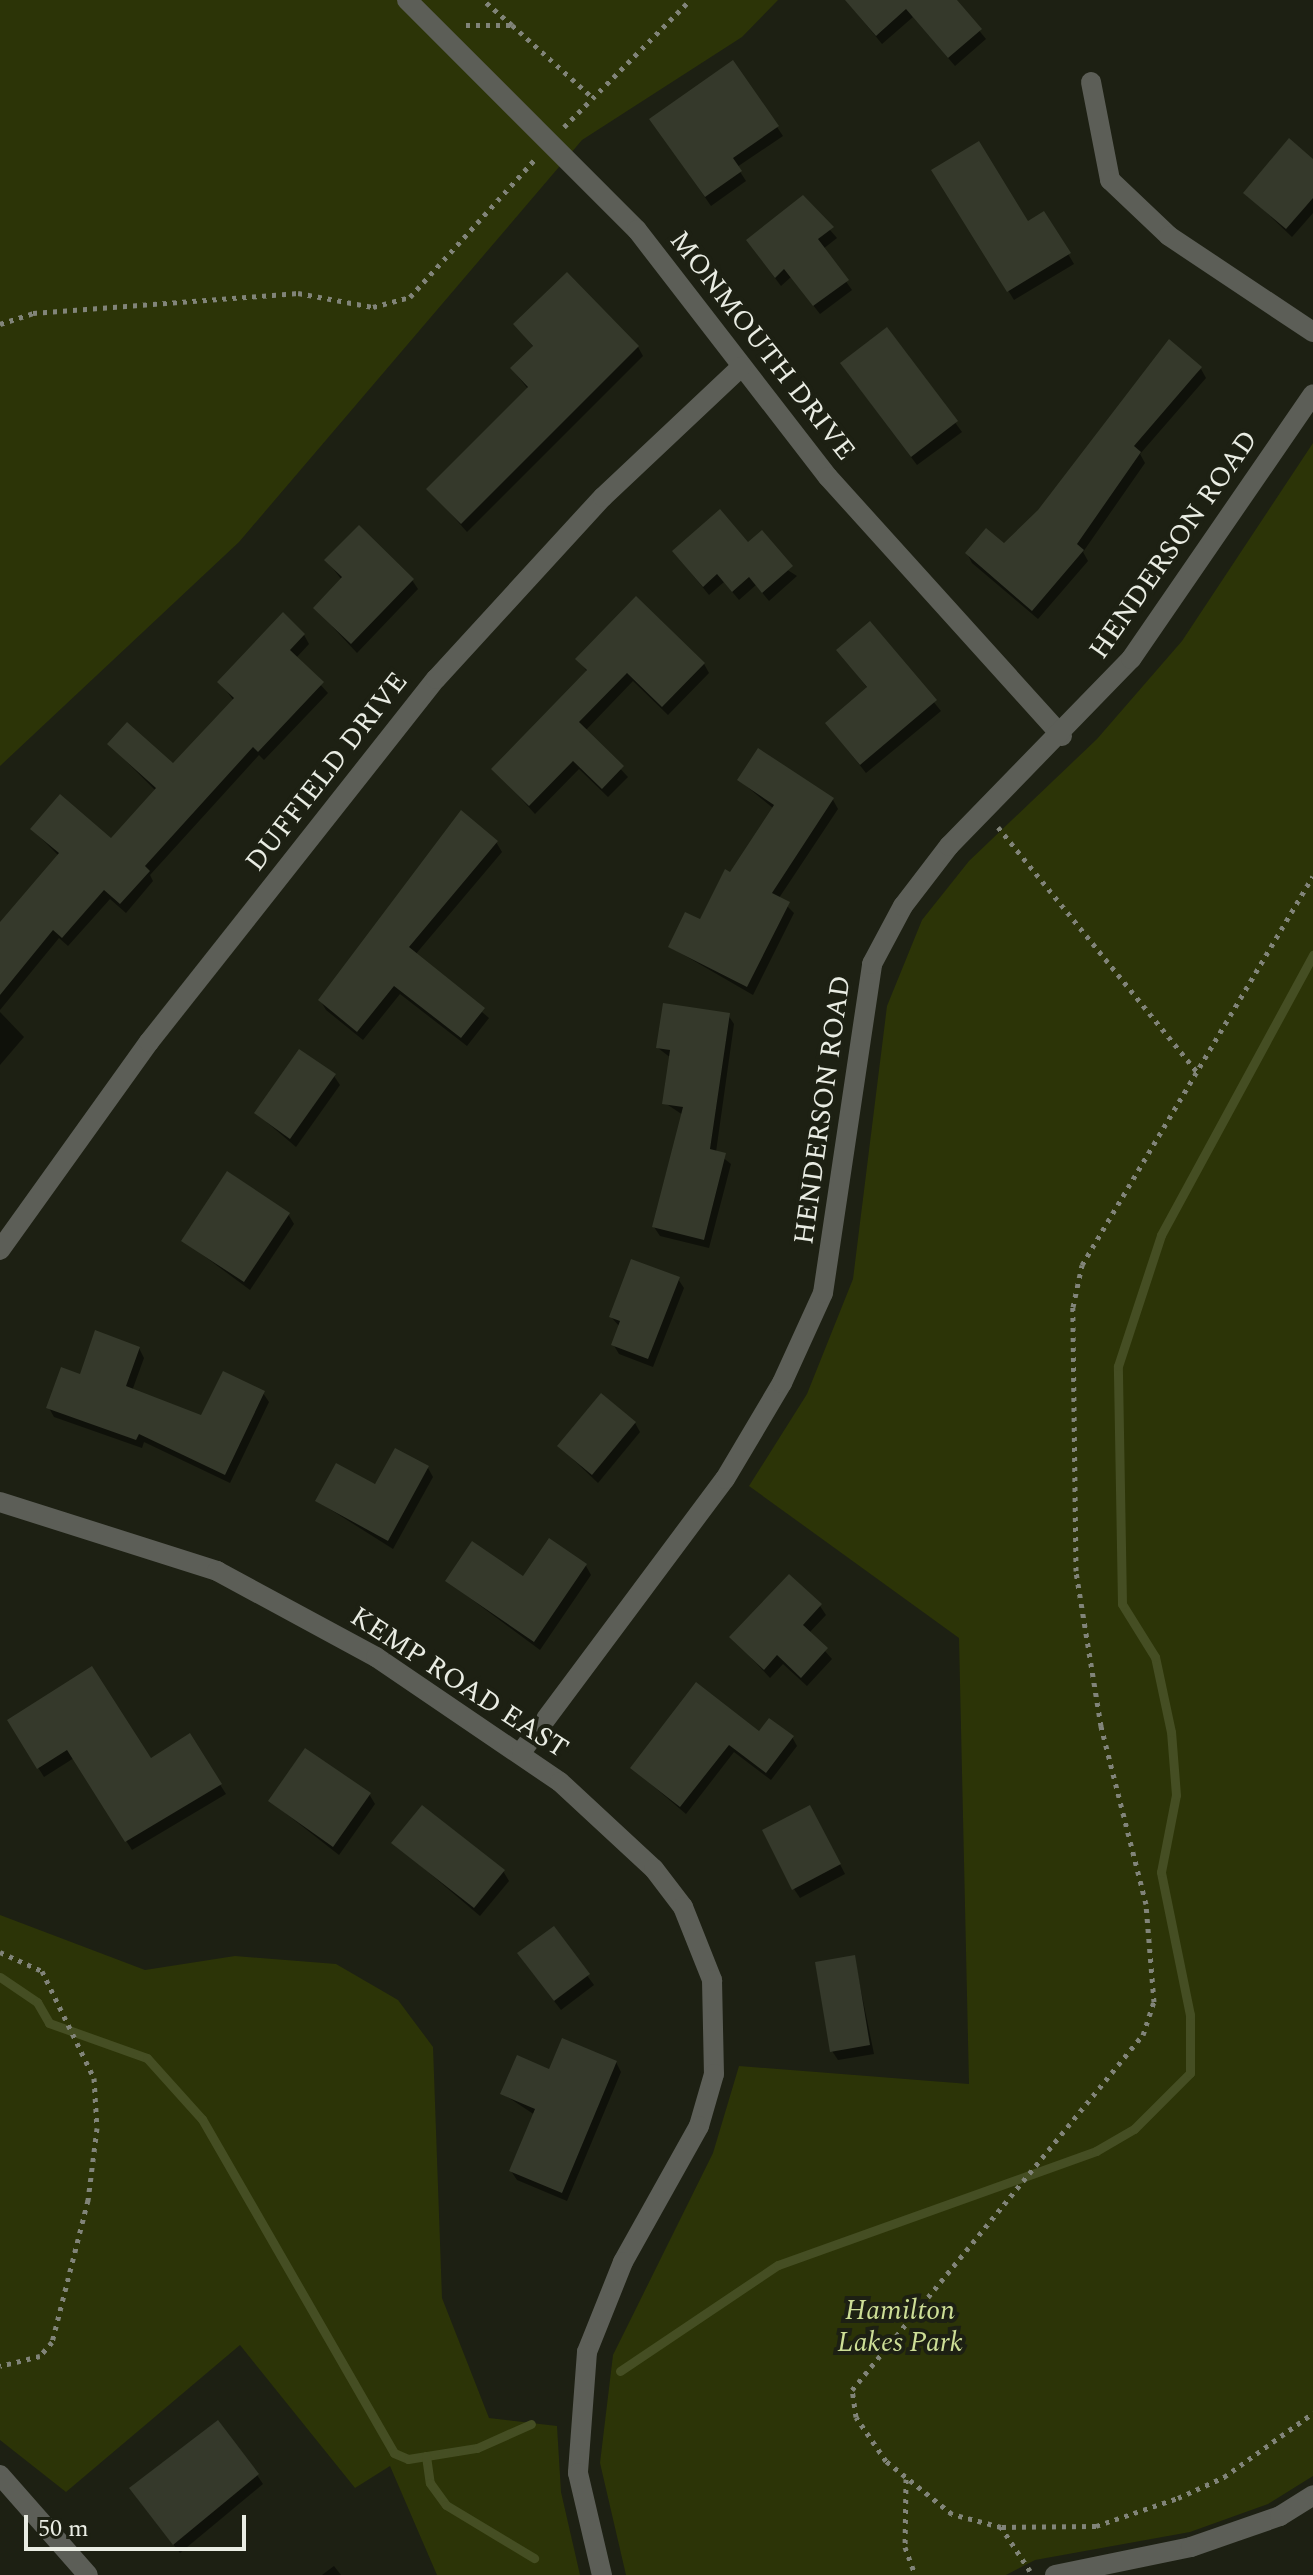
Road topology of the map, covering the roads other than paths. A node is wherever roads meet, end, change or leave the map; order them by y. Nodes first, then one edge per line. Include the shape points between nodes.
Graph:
1 (407, 0) edge
2 (1091, 82) dead end
3 (1313, 332) edge
4 (741, 367) junction
5 (1313, 394) edge
6 (1062, 736) junction
7 (0, 1250) edge
8 (0, 1502) edge
9 (522, 1751) junction
10 (0, 2475) edge
11 (1313, 2495) edge
12 (88, 2575) edge
13 (602, 2575) edge
14 (1055, 2575) edge

1 - 4 street, MONMOUTH DRIVE via 637,230
2 - 3 street via 1110,180 1169,236
4 - 6 street, MONMOUTH DRIVE via 828,477
4 - 7 street, DUFFIELD DRIVE via 603,497 436,679 149,1042
5 - 6 street, HENDERSON ROAD via 1131,659
6 - 9 street, HENDERSON ROAD via 984,811 903,906 872,964 823,1293 782,1383 725,1479
8 - 9 street, KEMP ROAD EAST via 217,1571 376,1657
9 - 13 street, KEMP ROAD EAST via 654,1869 683,1907 712,1980 716,2016 714,2074 699,2126 623,2262 587,2352 578,2473
10 - 12 street
11 - 14 street via 1280,2516 1191,2547

